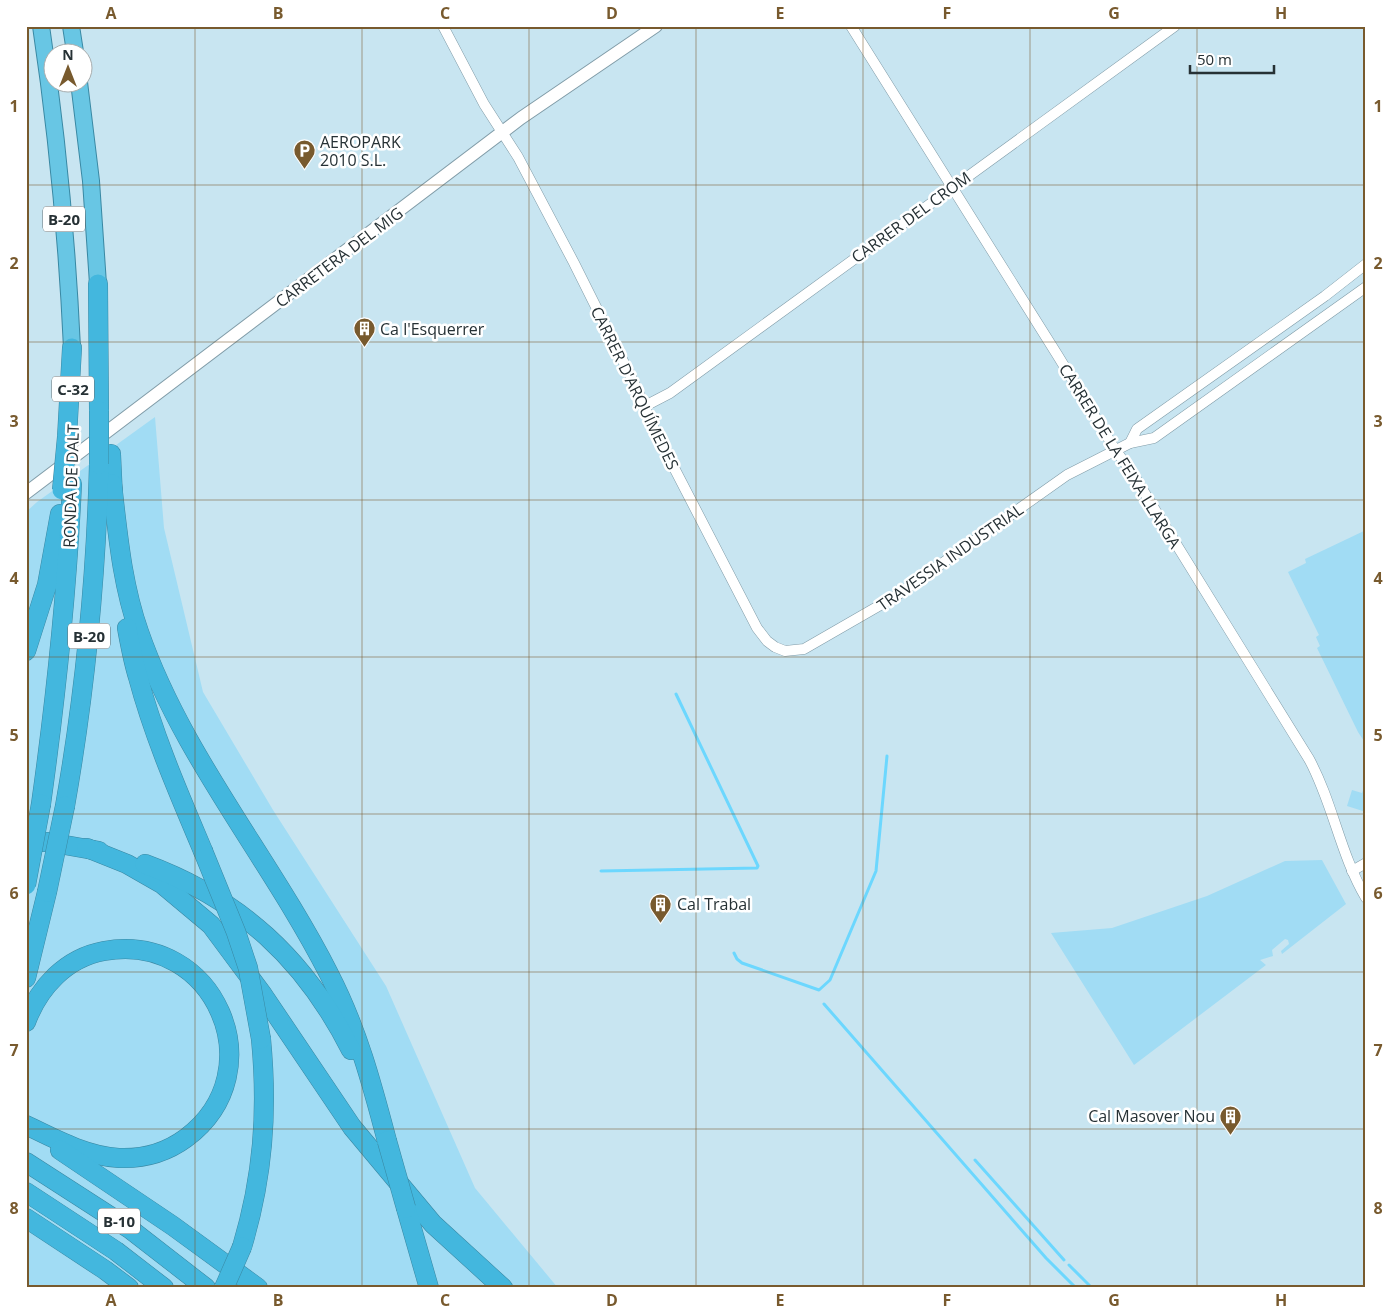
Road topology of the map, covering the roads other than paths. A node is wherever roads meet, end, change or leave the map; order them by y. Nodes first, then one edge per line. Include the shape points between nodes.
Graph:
1 (35, 26) edge
2 (41, 26) edge
3 (71, 26) edge
4 (443, 26) edge
5 (656, 26) edge
6 (851, 26) edge
7 (1175, 26) edge
8 (43, 42) edge
9 (73, 42) edge
10 (42, 54) edge
11 (51, 92) edge
12 (80, 92) edge
13 (503, 133) junction
14 (952, 187) junction
15 (1366, 264) edge
16 (98, 284) joint
17 (1366, 287) edge
18 (72, 348) joint
19 (645, 406) junction
20 (1130, 443) junction
21 (1116, 451) junction
22 (105, 459) junction
23 (112, 484) junction
24 (67, 487) junction
25 (26, 493) edge
26 (767, 641) joint
27 (26, 651) edge
28 (26, 842) edge
29 (88, 848) junction
30 (1366, 863) edge
31 (1352, 870) junction
32 (26, 885) edge
33 (1366, 898) edge
34 (26, 978) edge
35 (26, 1022) edge
36 (379, 1110) junction
37 (26, 1125) edge
38 (26, 1130) edge
39 (26, 1162) edge
40 (26, 1192) edge
41 (26, 1218) edge
42 (129, 1288) edge
43 (164, 1288) edge
44 (206, 1288) edge
45 (224, 1288) edge
46 (258, 1288) edge
47 (429, 1288) edge
48 (503, 1288) edge

1 - 10 highway
2 - 8 highway, RONDA DE DALT / B-20
3 - 9 highway
4 - 13 street, CARRER D'ARQUÍMEDES
5 - 13 street, CARRETERA DEL MIG
6 - 14 street, CARRER DE LA FEIXA LLARGA
7 - 14 street, CARRER DEL CROM
11 - 18 highway, RONDA DE DALT / B-20
12 - 16 highway, B-20 via 91,181
13 - 19 street, CARRER D'ARQUÍMEDES via 569,254
13 - 25 street, CARRETERA DEL MIG
14 - 19 street, CARRER DEL CROM via 670,393
14 - 21 street, CARRER DE LA FEIXA LLARGA
15 - 20 street, TRAVESSIA INDUSTRIAL via 1137,429
16 - 22 highway, B-20, bridge
17 - 20 street, TRAVESSIA INDUSTRIAL via 1154,438
18 - 24 highway, RONDA DE DALT / C-32
19 - 26 street, CARRER D'ARQUÍMEDES via 724,565
20 - 21 street, TRAVESSIA INDUSTRIAL
21 - 26 street, TRAVESSIA INDUSTRIAL via 1067,475 896,596 818,642 804,649 785,651
21 - 31 street, CARRER DE LA FEIXA LLARGA via 1309,759 1324,790
22 - 23 highway
22 - 34 highway, B-20, bridge via 88,649 75,743 65,806
23 - 36 highway via 124,582 148,657 192,744 329,974 360,1043
23 - 45 highway, bridge via 118,583 138,677 176,787 236,932 248,968 261,1039 264,1076 259,1178 242,1247
24 - 27 highway via 47,585
24 - 32 highway, RONDA DE DALT / B-20, bridge via 69,546 62,638
28 - 29 highway
29 - 36 highway via 127,858 202,889 239,912 275,942 305,976 332,1015
29 - 48 highway via 127,864 162,884 211,925 263,995 352,1128 433,1224
30 - 31 street
31 - 33 street, CARRER DE LA FEIXA LLARGA
35 - 37 highway via 40,993 62,970 96,953 136,950 175,962 210,991 227,1029 230,1050 224,1085 207,1119 180,1142 159,1152 139,1157 102,1156 59,1142
36 - 47 highway, bridge
38 - 46 highway via 116,1187
39 - 44 highway, B-10 via 130,1229
40 - 43 highway, B-10 via 116,1251
41 - 42 highway

